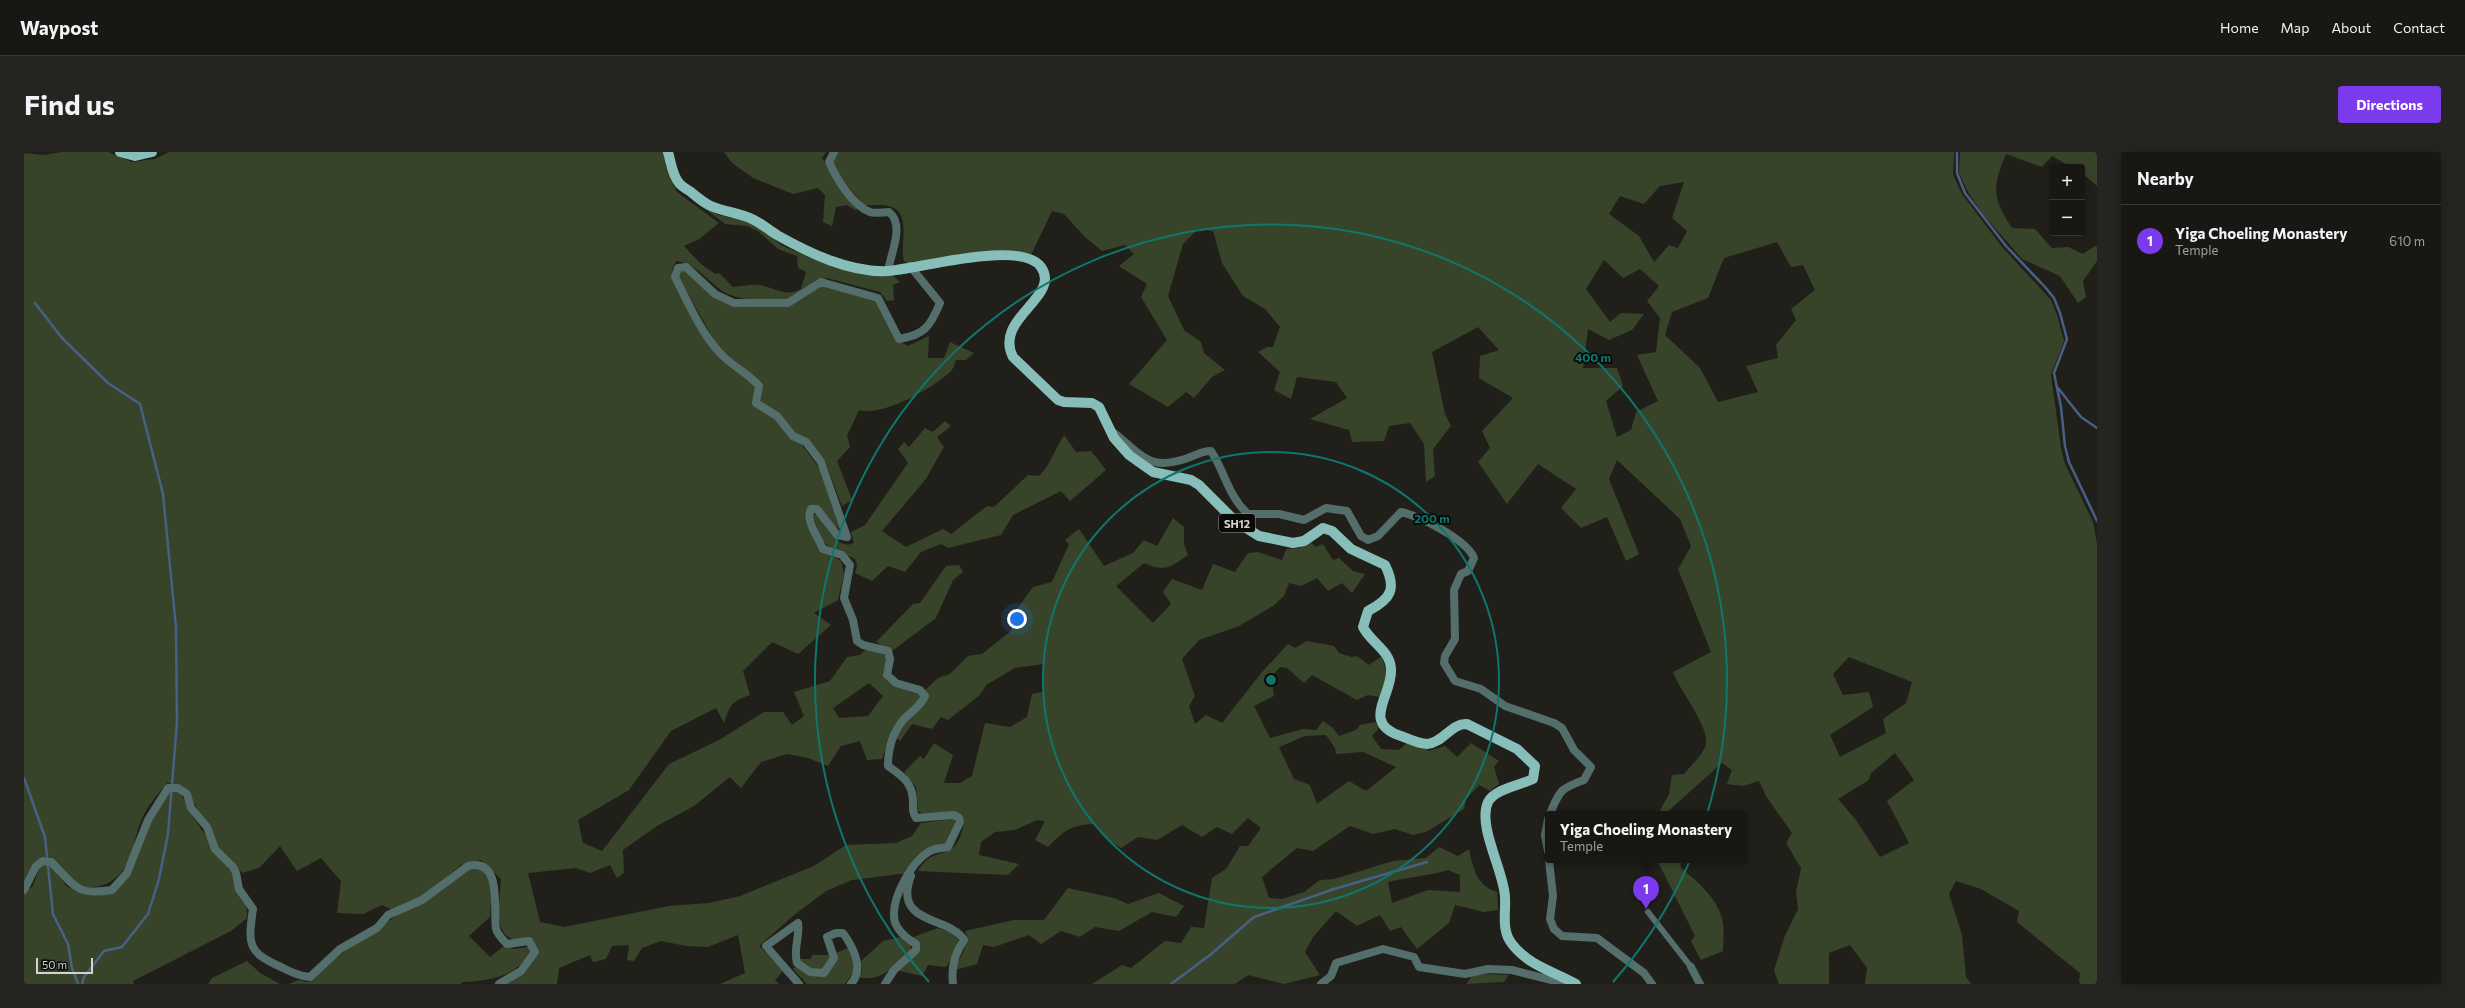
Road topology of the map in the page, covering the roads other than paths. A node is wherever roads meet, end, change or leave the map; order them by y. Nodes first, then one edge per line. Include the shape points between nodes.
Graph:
1 (120, 152) edge
2 (152, 152) edge
3 (668, 152) edge
4 (834, 152) edge
5 (910, 266) junction
6 (888, 271) junction
7 (1110, 430) junction
8 (1551, 811) edge
9 (1549, 863) edge
10 (914, 867) junction
11 (24, 890) edge
12 (1648, 912) dead end
13 (1691, 967) joint
14 (499, 984) edge
15 (799, 984) edge
16 (851, 984) edge
17 (885, 984) edge
18 (953, 984) edge
19 (1321, 984) edge
20 (1567, 984) edge
21 (1576, 984) edge
22 (1652, 984) edge
23 (1700, 984) edge

1 - 2 main road via 135,156
3 - 6 main road, SH12 via 673,174 679,184 710,206 753,219 800,247 860,270
4 - 6 street via 829,162 836,178 862,209 872,213 889,212 895,218 898,227
5 - 6 main road, SH12
5 - 7 main road, SH12 via 1004,255 1023,257 1037,263 1045,275 1044,285 1014,326 1009,342 1013,357 1058,400 1092,403 1099,407
5 - 10 street via 940,303 932,322 922,332 916,336 899,339 878,298 839,285 821,282 788,303 734,303 715,294 686,267 678,268 675,277 718,352 735,369 751,376 759,386 756,403 777,416 793,436 806,442 820,462 847,537 837,535 817,509 811,509 809,520 823,549 842,555 850,565 844,598 853,620 857,641 888,651 890,659 887,674 896,683 920,690 925,696 920,706 894,732 888,753 888,766 911,786 913,814 916,818 954,815 960,822 948,847 932,850
7 - 8 street via 1142,458 1154,464 1185,459 1203,451 1211,451 1232,495 1248,514 1279,514 1304,520 1326,508 1335,508 1347,511 1361,536 1368,540 1378,536 1401,512 1462,543 1471,551 1474,558 1468,571 1461,574 1454,590 1455,639 1444,662 1455,681 1481,689 1505,706 1554,722 1562,728 1574,750 1591,767 1584,780 1566,786 1557,795
7 - 21 main road, SH12 via 1129,455 1153,472 1191,480 1199,485 1235,522 1255,534 1293,544 1323,528 1332,531 1351,549 1385,565 1392,589 1380,604 1368,611 1363,627 1368,637 1384,650 1392,670 1381,714 1385,729 1426,744 1435,742 1461,723 1467,724 1517,749 1535,766 1533,779 1494,795 1486,808 1490,840 1505,896 1505,935 1512,945 1537,966
9 - 22 street via 1553,896 1550,920 1554,929 1562,936 1597,938 1644,973
10 - 17 street via 905,877 894,916 899,930 916,944 916,950 894,970
10 - 18 street via 908,884 909,900 918,915 960,933 964,940 951,972
11 - 14 street via 36,866 43,861 51,862 68,883 78,889 101,892 112,890 127,873 158,801 168,788 178,788 187,794 191,808 207,827 215,850 236,873 239,889 252,909 249,933 251,945 259,957 301,976 310,977 340,949 377,928 388,915 422,900 468,866 476,864 487,869 494,883 496,930 506,944 529,942 535,952 521,971
12 - 13 street
13 - 23 street
15 - 16 street via 766,946 798,923 799,934 794,952 797,963 810,972 824,973 831,965 834,958 827,937 843,933 858,961
19 - 20 street via 1330,976 1336,963 1383,949 1414,957 1419,967 1465,974 1488,969 1512,970

